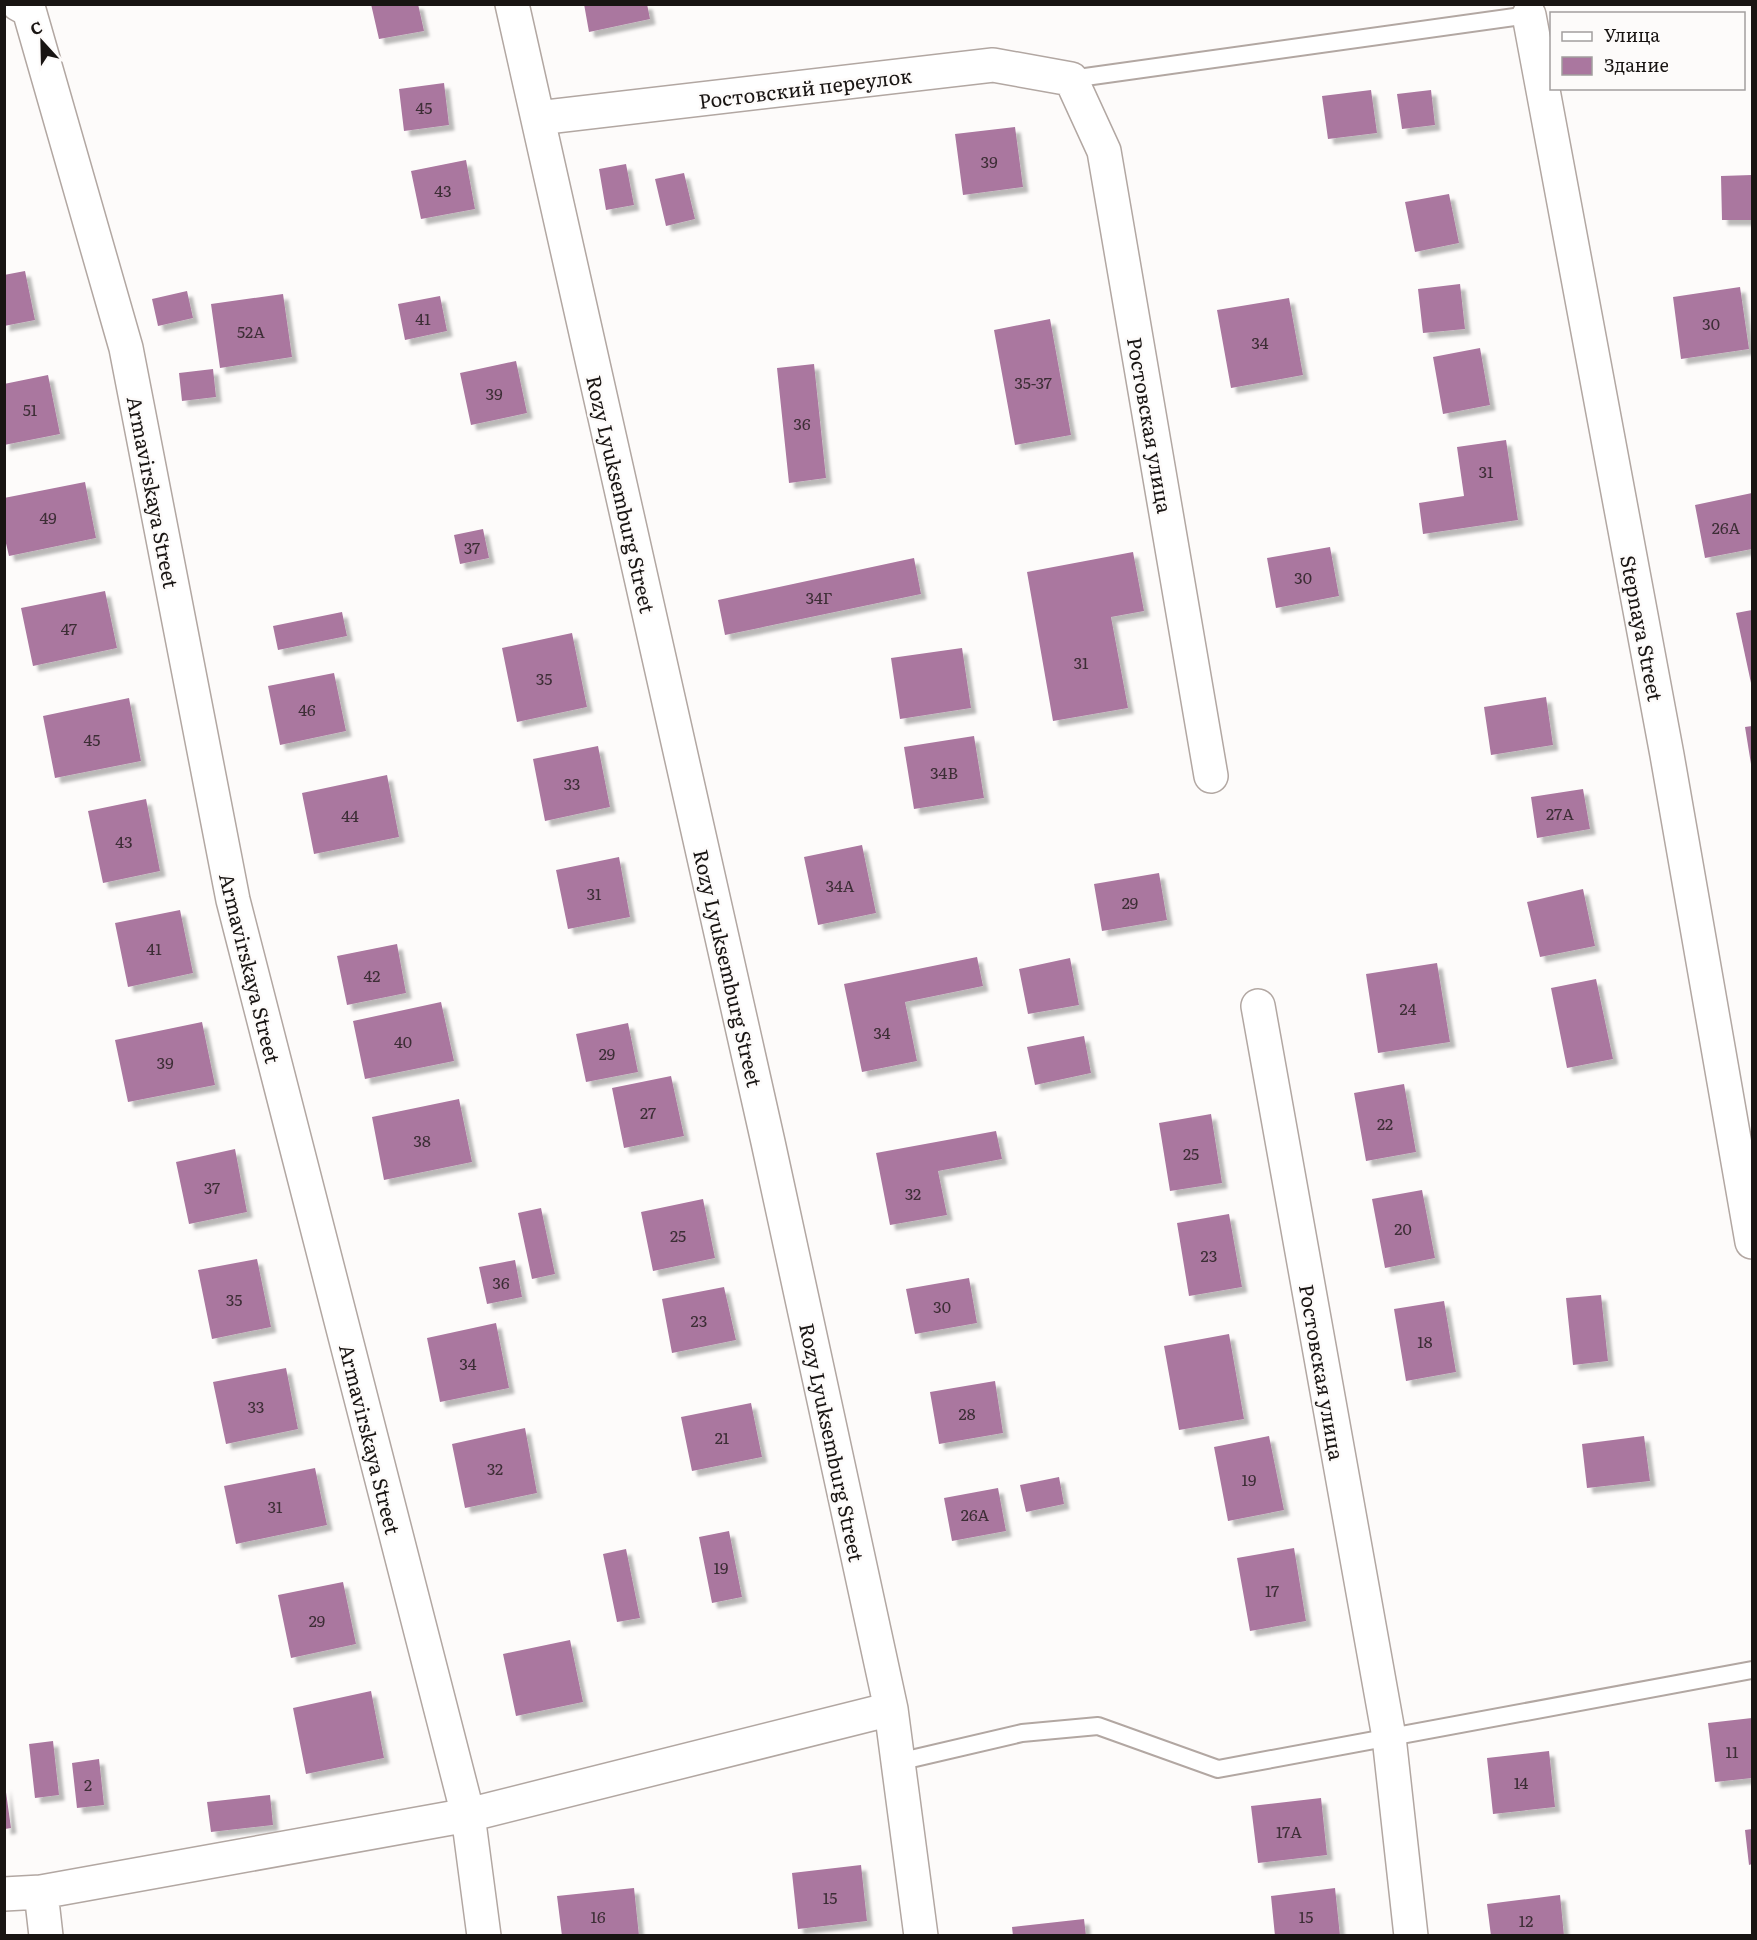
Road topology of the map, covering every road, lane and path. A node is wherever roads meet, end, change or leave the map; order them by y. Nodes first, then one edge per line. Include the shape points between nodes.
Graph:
1 (18, 4) edge
2 (512, 4) edge
3 (1529, 15) joint
4 (1071, 80) junction
5 (538, 118) junction
6 (1211, 776) dead end
7 (1258, 1006) dead end
8 (1752, 1242) edge
9 (1752, 1670) edge
10 (891, 1709) junction
11 (1389, 1737) junction
12 (898, 1762) junction
13 (468, 1815) junction
14 (41, 1892) junction
15 (4, 1894) edge
16 (46, 1935) edge
17 (484, 1935) edge
18 (921, 1935) edge
19 (1411, 1935) edge

1 - 13 street, Armavirskaya Street via 29,10 126,348 233,900
2 - 5 street, Rozy Lyuksemburg Street
3 - 4 lane
3 - 8 street, Stepnaya Street via 1665,743
4 - 5 street, Ростовский переулок via 993,65
4 - 6 street, Ростовская улица via 1104,152
5 - 10 street, Rozy Lyuksemburg Street
7 - 11 street, Ростовская улица
9 - 11 lane
10 - 12 street, Rozy Lyuksemburg Street
10 - 13 street
11 - 12 lane via 1218,1769 1098,1726 1022,1733
11 - 19 street, Ростовская улица
12 - 18 street, Rozy Lyuksemburg Street
13 - 14 street
13 - 17 street, Armavirskaya Street
14 - 15 street
14 - 16 street

